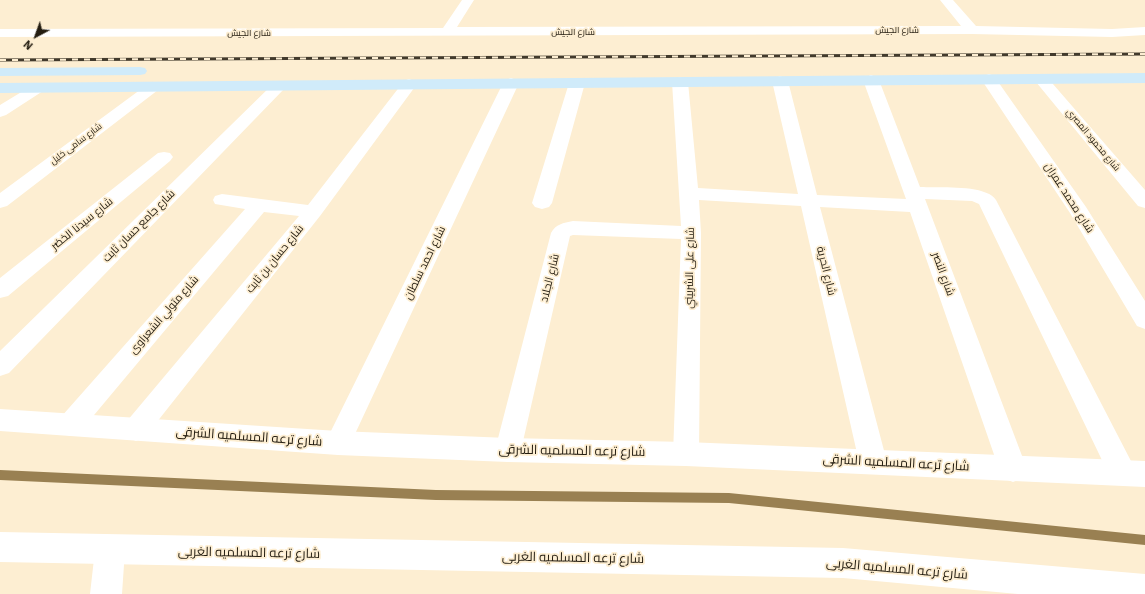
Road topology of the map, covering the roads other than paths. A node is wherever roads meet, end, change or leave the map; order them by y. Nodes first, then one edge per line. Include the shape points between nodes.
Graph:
1 (468, 0) edge
2 (946, 0) edge
3 (972, 30) junction
4 (1145, 31) edge
5 (448, 32) junction
6 (0, 33) edge
7 (1145, 66) edge
8 (752, 67) dead end
9 (0, 72) edge
10 (130, 72) junction
11 (1145, 78) edge
12 (153, 79) junction
13 (989, 79) junction
14 (1041, 79) junction
15 (871, 80) junction
16 (780, 81) junction
17 (680, 82) junction
18 (511, 83) junction
19 (577, 83) junction
20 (409, 84) junction
21 (279, 86) junction
22 (110, 87) junction
23 (0, 88) edge
24 (38, 88) junction
25 (0, 112) edge
26 (164, 157) dead end
27 (689, 194) junction
28 (916, 199) junction
29 (222, 200) dead end
30 (809, 200) junction
31 (0, 202) edge
32 (1145, 202) edge
33 (542, 203) dead end
34 (259, 205) junction
35 (313, 212) junction
36 (691, 233) junction
37 (0, 290) edge
38 (1145, 320) edge
39 (0, 366) edge
40 (0, 420) edge
41 (70, 425) junction
42 (136, 430) junction
43 (338, 443) junction
44 (508, 450) junction
45 (686, 454) junction
46 (873, 462) junction
47 (1013, 469) junction
48 (1133, 473) edge
49 (0, 547) edge
50 (110, 550) junction
51 (1145, 590) edge
52 (106, 594) edge

1 - 5 street
2 - 3 street
3 - 4 street, شارع الجيش via 1112,33
3 - 5 street, شارع الجيش
5 - 6 street, شارع الجيش
7 - 8 main road
9 - 10 main road
10 - 12 main road
10 - 22 main road
11 - 14 main road
12 - 21 main road
12 - 22 main road
12 - 31 street, شارع سامى خليل
13 - 14 main road
13 - 15 main road
13 - 38 street, شارع محمد عمران via 1079,211
14 - 32 street, شارع محمود المصري
15 - 16 main road
15 - 28 street, شارع النصر
16 - 17 main road
16 - 30 street, شارع الحرية
17 - 19 main road
17 - 27 street, شارع على الشربيني
18 - 19 main road
18 - 20 main road
18 - 43 street, شارع احمد سلطان
19 - 33 street
20 - 21 main road
20 - 35 street, شارع حسان بن ثابت
21 - 39 street, شارع جامع حسان ثابت
22 - 24 main road
23 - 24 main road
24 - 25 street
26 - 37 street, شارع سيدنا الخضر
27 - 30 street
27 - 36 street, شارع على الشربيني
28 - 30 street
28 - 47 street, شارع النصر
28 - 48 street via 972,195 987,200
29 - 34 street
30 - 46 street, شارع الحرية
34 - 35 street
34 - 41 street, شارع متولي الشعراوى
35 - 42 street, شارع حسان بن ثابت
36 - 44 street, شارع الجلاد via 573,228 561,233
36 - 45 street, شارع على الشربيني
40 - 41 street, شارع ترعه المسلميه الشرقى
41 - 42 street, شارع ترعه المسلميه الشرقى
42 - 43 street, شارع ترعه المسلميه الشرقى
43 - 44 street, شارع ترعه المسلميه الشرقى
44 - 45 street, شارع ترعه المسلميه الشرقى
45 - 46 street, شارع ترعه المسلميه الشرقى
46 - 47 street, شارع ترعه المسلميه الشرقى
47 - 48 street, شارع ترعه المسلميه الشرقى
49 - 50 street, شارع ترعه المسلميه الغربى
50 - 51 street, شارع ترعه المسلميه الغربى via 843,563
50 - 52 street

